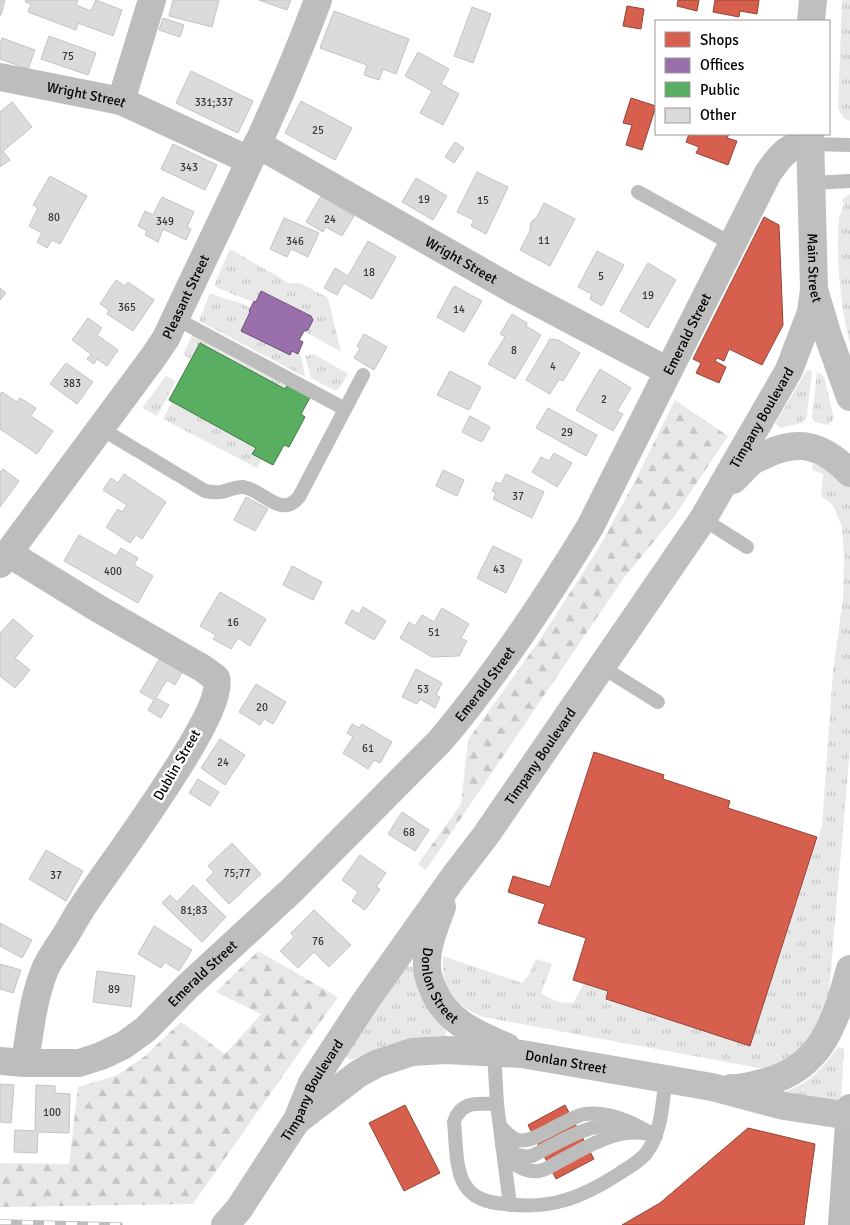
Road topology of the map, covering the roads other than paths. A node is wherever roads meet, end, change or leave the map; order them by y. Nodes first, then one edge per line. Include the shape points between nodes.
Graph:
1 (152, 0) edge
2 (318, 0) edge
3 (813, 0) edge
4 (811, 20) edge
5 (0, 77) edge
6 (121, 101) junction
7 (810, 139) edge
8 (850, 145) edge
9 (253, 152) junction
10 (850, 180) edge
11 (811, 183) junction
12 (638, 192) dead end
13 (732, 244) junction
14 (814, 290) junction
15 (175, 318) junction
16 (668, 371) junction
17 (363, 375) dead end
18 (850, 397) edge
19 (346, 409) junction
20 (100, 428) junction
21 (850, 473) edge
22 (703, 519) junction
23 (747, 547) dead end
24 (4, 558) edge
25 (602, 666) junction
26 (658, 702) dead end
27 (453, 878) junction
28 (850, 968) edge
29 (494, 1052) junction
30 (522, 1054) junction
31 (12, 1062) edge
32 (666, 1079) junction
33 (712, 1087) junction
34 (497, 1104) junction
35 (850, 1108) edge
36 (850, 1116) edge
37 (297, 1120) junction
38 (500, 1126) junction
39 (656, 1136) junction
40 (503, 1151) junction
41 (510, 1205) junction
42 (233, 1220) edge
43 (842, 1225) edge

1 - 6 street
2 - 9 street, Pleasant Street
3 - 4 main road
5 - 6 street, Wright Street
6 - 9 street, Wright Street
7 - 8 lane
7 - 11 main road, Main Street
7 - 13 street, Emerald Street via 790,148 778,160
9 - 15 street, Pleasant Street
9 - 16 street, Wright Street
10 - 11 lane
11 - 14 main road, Main Street
12 - 13 lane
13 - 16 street, Emerald Street
14 - 18 main road, Main Street
14 - 22 main road, Timpany Boulevard via 811,312 789,370
15 - 19 lane
15 - 20 street, Pleasant Street via 154,356
16 - 31 street, Emerald Street via 615,480 561,575 480,691 440,741 291,891 146,1029 124,1045 79,1063
17 - 19 lane
19 - 20 lane via 299,497 289,506 282,506 245,487 215,493 205,491
20 - 24 street, Pleasant Street
21 - 22 main road via 839,461 817,449 797,445 776,450 750,462
22 - 23 lane
22 - 25 main road, Timpany Boulevard
24 - 31 street, Dublin Street via 202,668 216,678 217,685 212,704 182,761 86,901 47,966
25 - 26 lane
25 - 27 main road, Timpany Boulevard
27 - 30 main road, Donlon Street via 431,935 427,966 433,990 438,1001 459,1023
27 - 37 main road, Timpany Boulevard via 312,1083
28 - 33 main road via 832,1024 817,1050 803,1065 752,1086
29 - 30 main road, Donlan Street
29 - 34 lane
29 - 37 main road, Donlan Street via 424,1050 386,1060 358,1074
30 - 32 main road, Donlan Street
32 - 33 main road, Donlan Street
32 - 39 lane
33 - 36 main road, Donlan Street via 784,1106
34 - 38 lane
34 - 41 lane via 470,1105 457,1114 454,1122 460,1175 466,1187 477,1197 490,1203
35 - 36 street
36 - 43 street
37 - 42 main road, Timpany Boulevard
38 - 39 lane via 519,1140 528,1139 572,1118 595,1113 630,1122
38 - 40 lane
39 - 40 lane via 624,1133 540,1171 513,1164
39 - 41 lane via 646,1154 634,1164 574,1198 527,1207
40 - 41 lane

